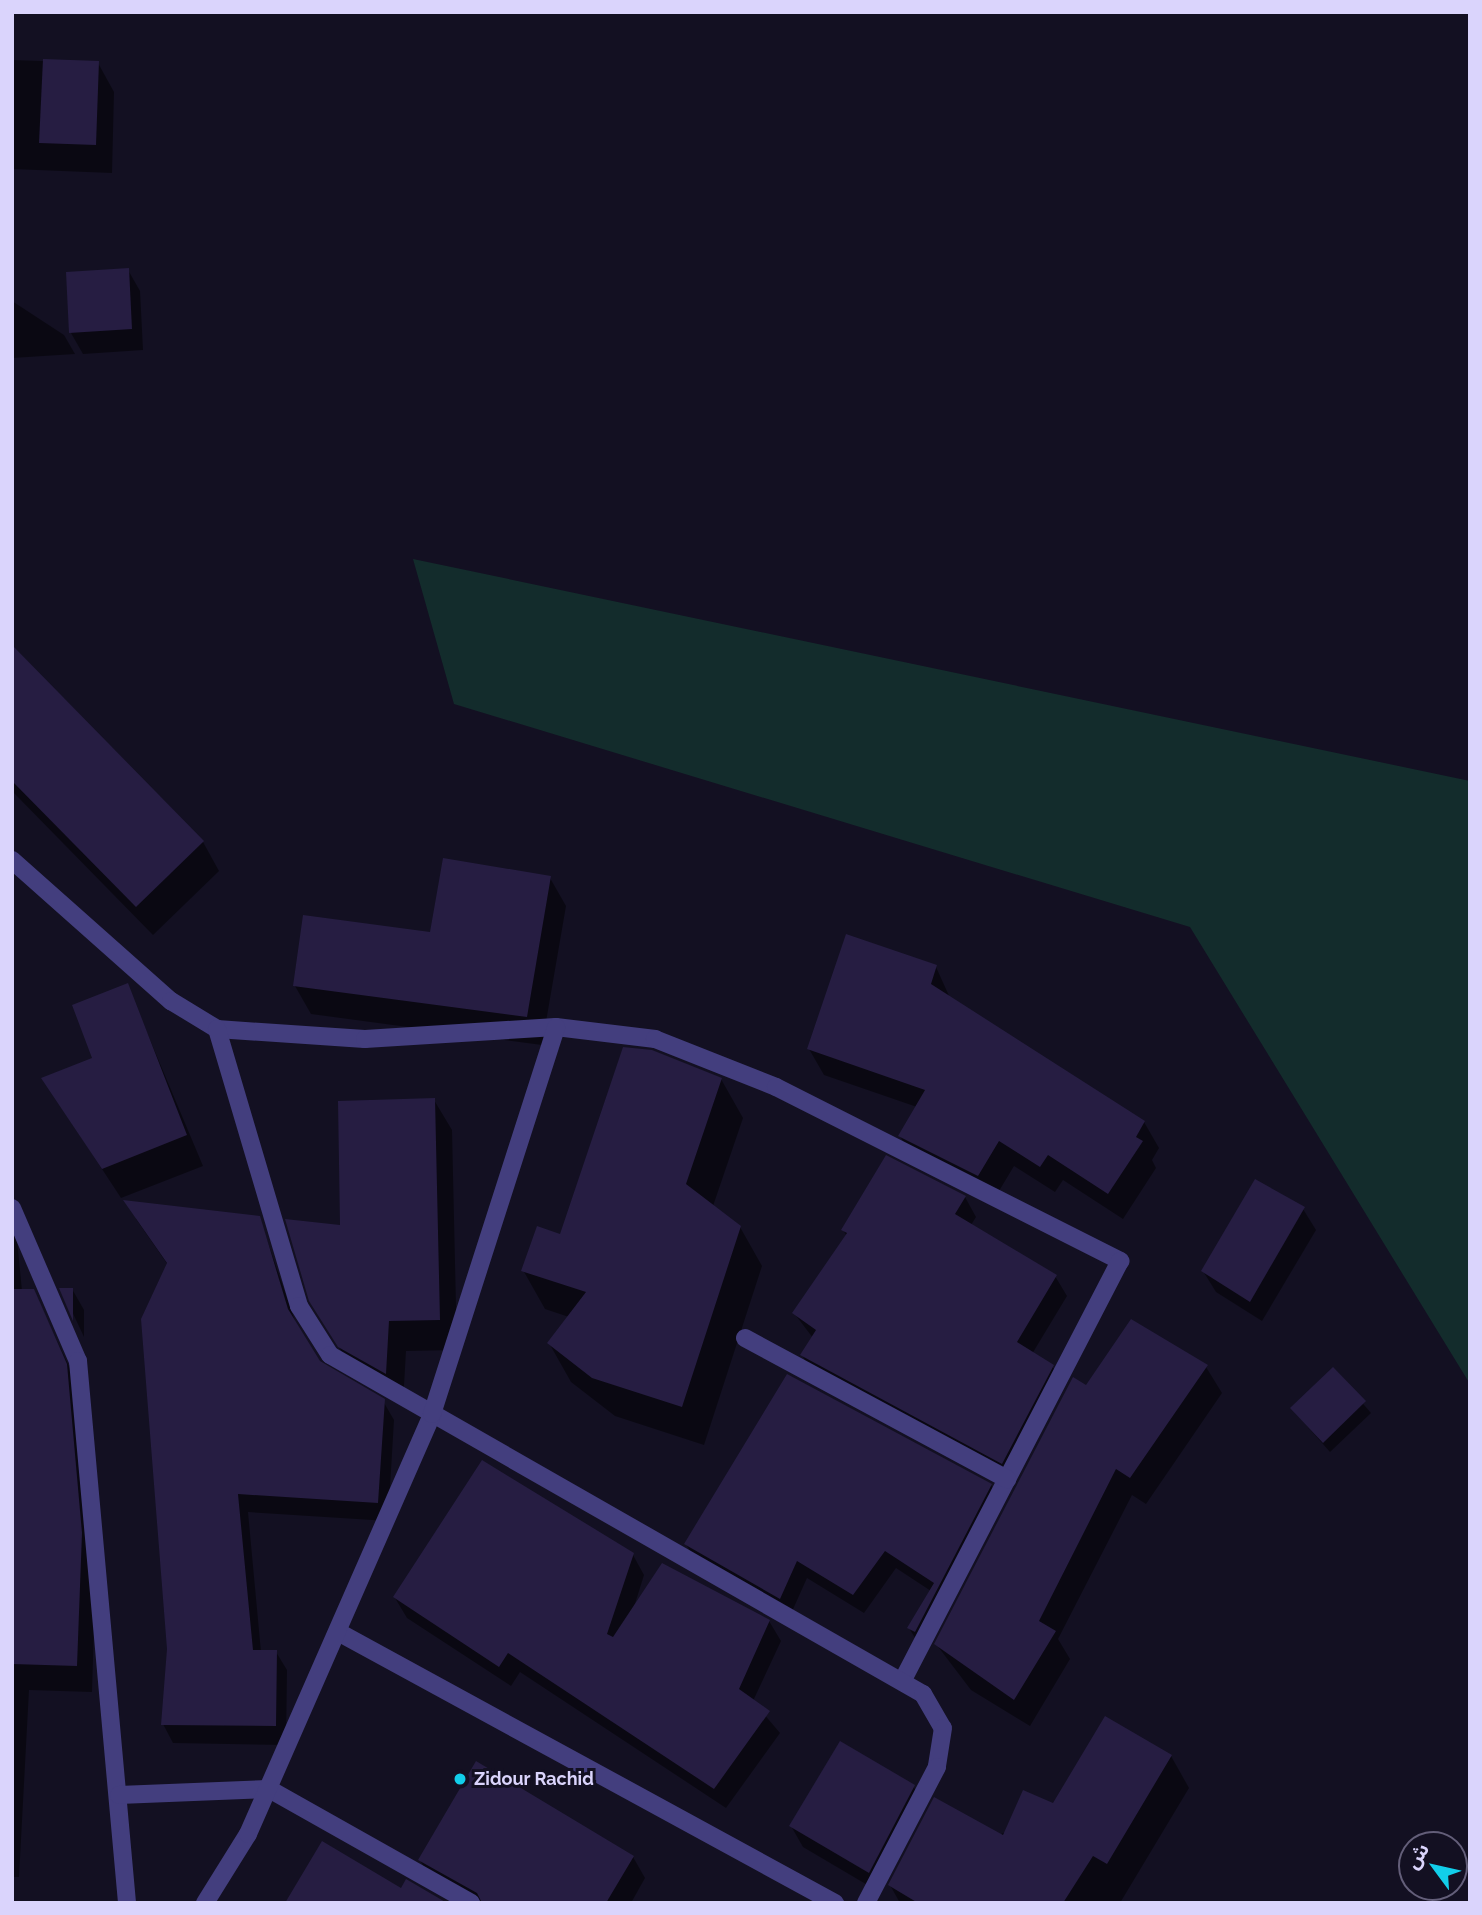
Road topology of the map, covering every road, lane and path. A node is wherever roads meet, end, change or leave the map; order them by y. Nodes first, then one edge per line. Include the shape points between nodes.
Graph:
1 (12, 860) edge
2 (556, 1027) junction
3 (217, 1029) junction
4 (12, 1208) edge
5 (745, 1338) dead end
6 (432, 1414) junction
7 (1007, 1479) junction
8 (340, 1633) junction
9 (903, 1680) junction
10 (269, 1789) junction
11 (119, 1795) junction
12 (127, 1903) edge
13 (205, 1903) edge
14 (471, 1903) edge
15 (835, 1903) edge
16 (866, 1903) edge

1 - 3 street via 171,1001
2 - 3 street via 365,1039
2 - 6 street
2 - 7 street via 655,1039 776,1087 1120,1261
3 - 6 street via 299,1306 330,1355
4 - 11 street via 78,1361
5 - 7 street
6 - 8 street
6 - 9 street
7 - 9 street
8 - 10 street
8 - 15 street
9 - 16 street via 923,1694 943,1728 937,1767
10 - 11 street
10 - 13 street
10 - 14 street
11 - 12 street

